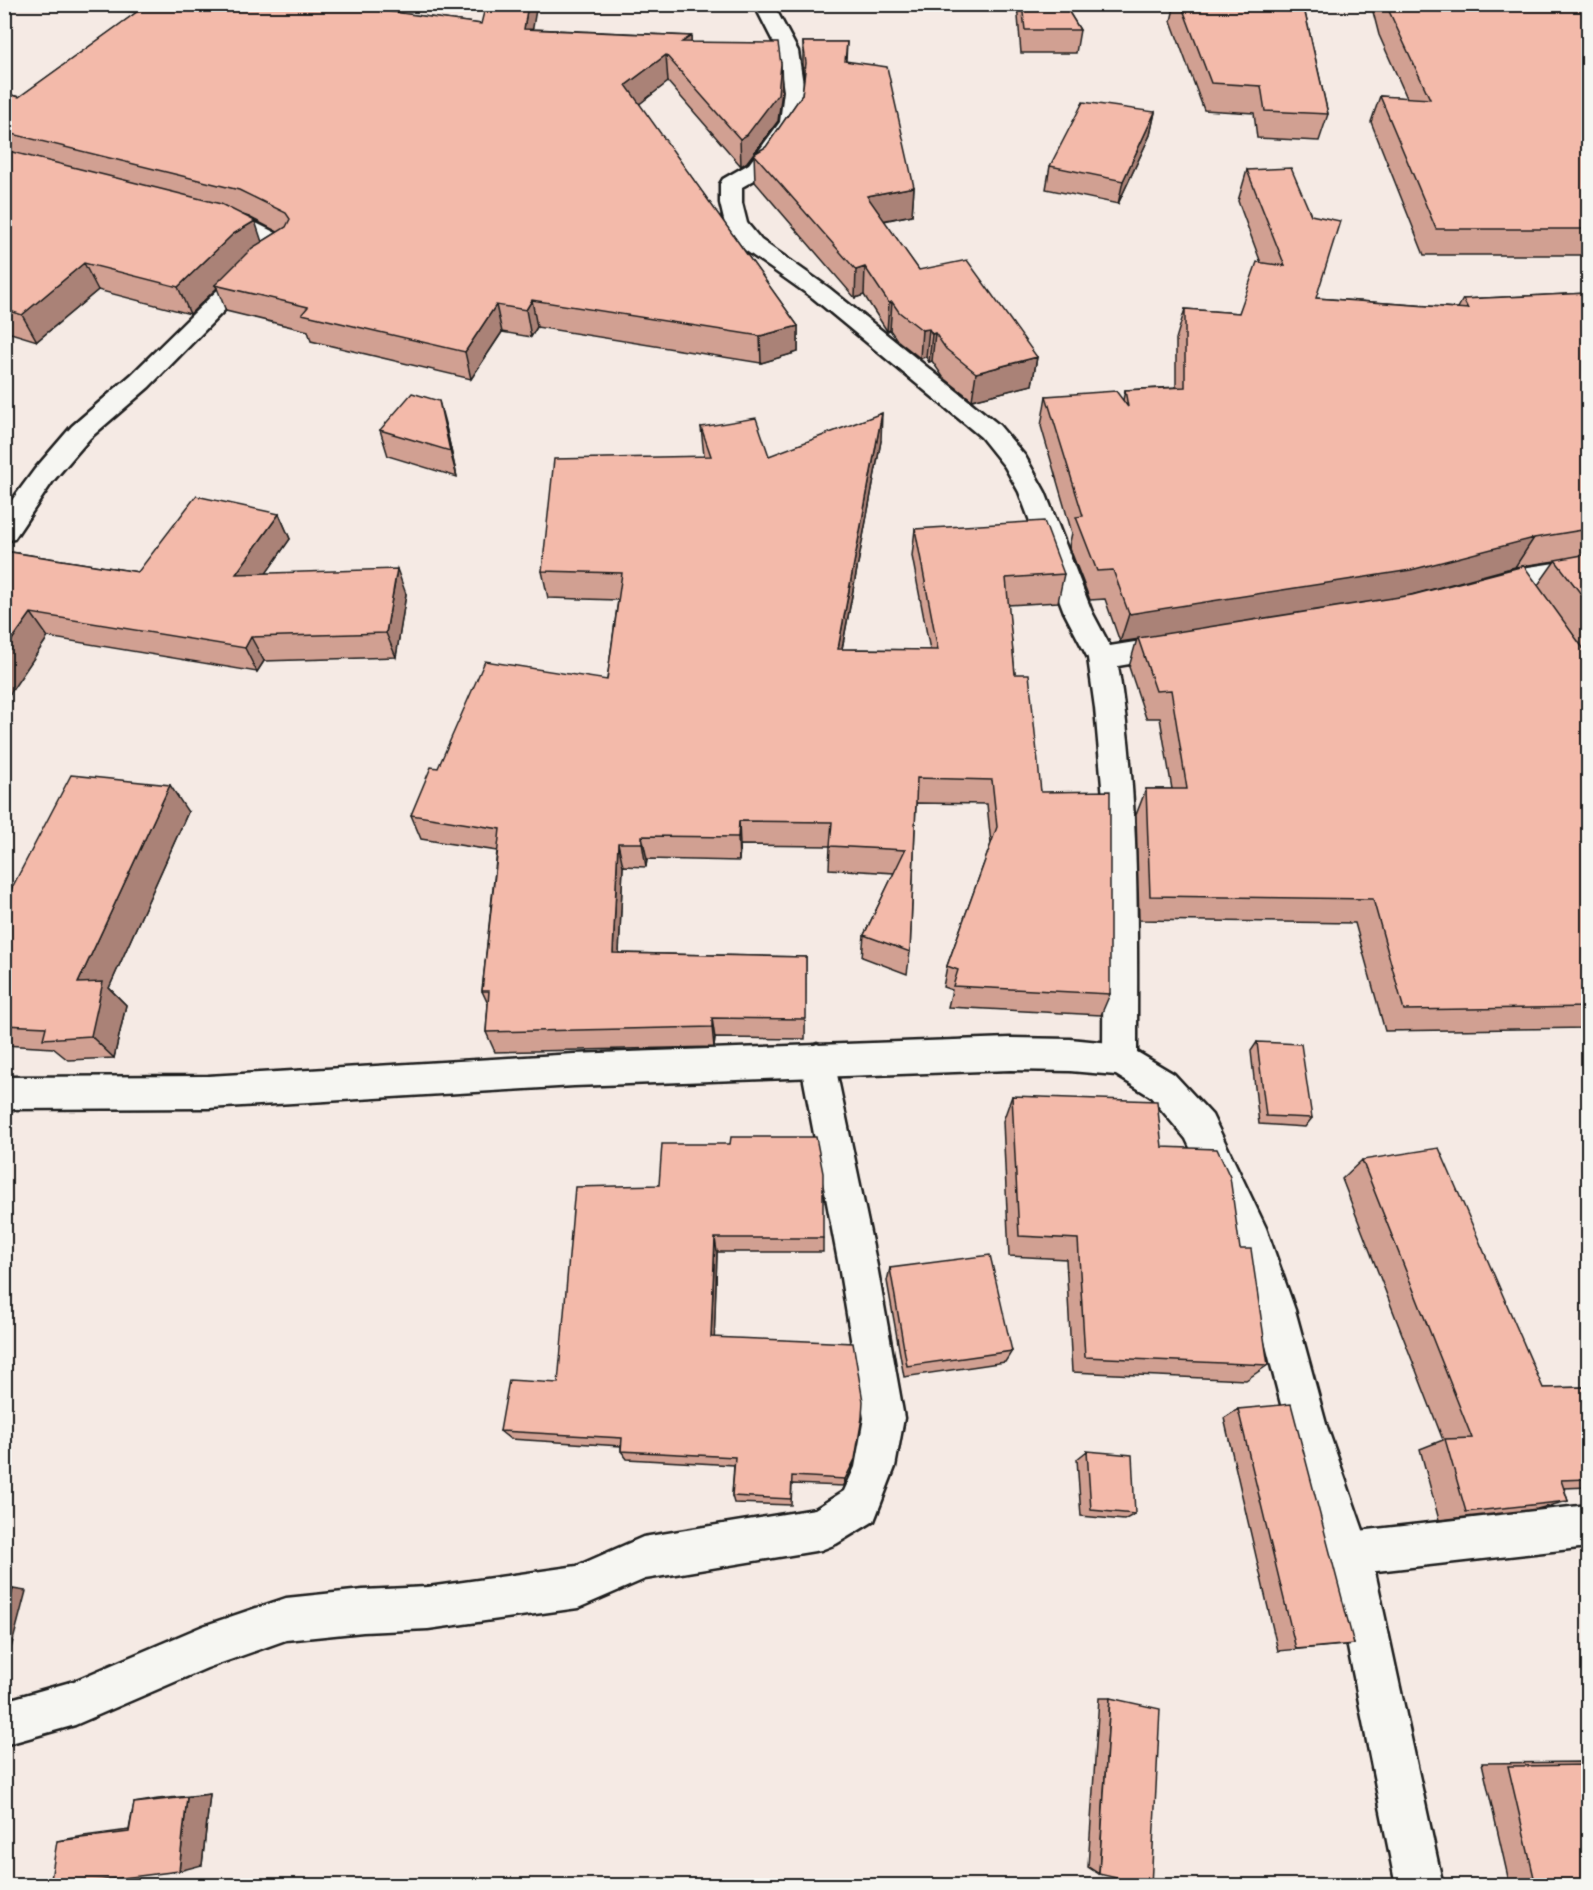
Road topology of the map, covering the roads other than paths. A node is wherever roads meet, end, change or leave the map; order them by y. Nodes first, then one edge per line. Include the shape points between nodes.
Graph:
1 (763, 4) edge
2 (197, 213) edge
3 (4, 532) edge
4 (1588, 568) edge
5 (1461, 594) edge
6 (1204, 642) edge
7 (1102, 658) junction
8 (817, 1060) junction
9 (1120, 1060) junction
10 (4, 1093) edge
11 (1588, 1526) edge
12 (1350, 1553) junction
13 (4, 1723) edge
14 (1420, 1886) edge

1 - 7 street via 788,51 794,91 790,123 756,169 731,184 736,224 753,245 821,294 990,431 1016,462 1032,492 1078,612
2 - 3 street via 240,224 286,247 253,268 140,381 81,432 44,475
4 - 5 street via 1521,589
6 - 7 street
7 - 9 street via 1112,708 1119,795
8 - 9 street via 1010,1054
8 - 10 street via 208,1092
8 - 13 street via 884,1418 875,1467 859,1506 821,1529 643,1558 578,1587 428,1608 286,1619 203,1648 75,1703
9 - 12 street via 1162,1085 1199,1128 1247,1228
11 - 12 street
12 - 14 street

